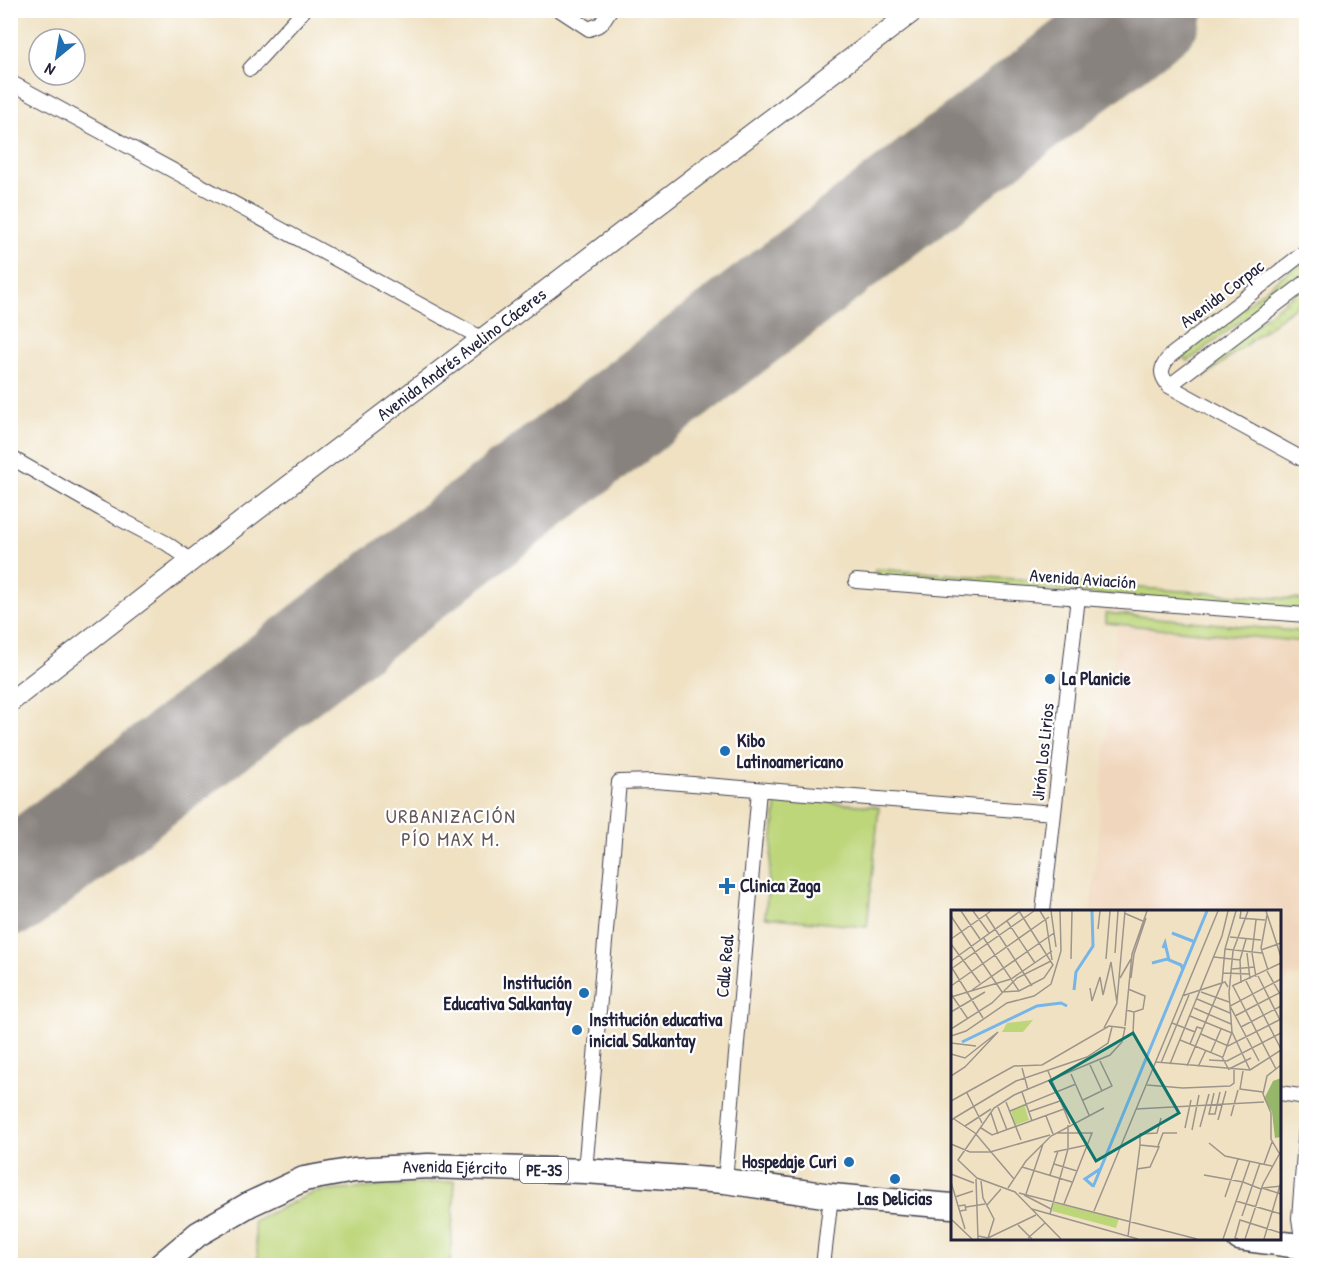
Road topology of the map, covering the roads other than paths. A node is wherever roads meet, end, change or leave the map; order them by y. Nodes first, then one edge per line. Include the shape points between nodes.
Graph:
1 (304, 10) edge
2 (560, 10) edge
3 (610, 10) edge
4 (915, 10) edge
5 (250, 69) dead end
6 (10, 82) edge
7 (1306, 251) edge
8 (1306, 282) edge
9 (483, 339) junction
10 (1169, 386) junction
11 (10, 457) edge
12 (1306, 461) edge
13 (192, 561) junction
14 (856, 581) dead end
15 (1078, 597) junction
16 (1306, 615) edge
17 (10, 702) edge
18 (759, 790) junction
19 (1054, 813) junction
20 (1043, 910) edge
21 (1281, 1093) edge
22 (1306, 1096) edge
23 (1306, 1127) edge
24 (585, 1171) junction
25 (724, 1181) junction
26 (831, 1196) junction
27 (951, 1206) edge
28 (1245, 1240) edge
29 (1304, 1250) edge
30 (160, 1266) edge
31 (823, 1266) edge

1 - 5 street
2 - 3 street via 589,29 601,24
4 - 9 street, Avenida Andrés Avelino Cáceres
6 - 9 street
7 - 10 street, Avenida Corpac via 1170,356 1162,367 1163,379
8 - 10 street
9 - 13 street, Avenida Andrés Avelino Cáceres
10 - 12 street
11 - 13 street
13 - 17 street, Avenida Andrés Avelino Cáceres
14 - 15 street, Avenida Aviación
15 - 16 street, Avenida Aviación
15 - 19 street, Jirón Los Lirios
18 - 19 street
18 - 24 street via 655,781 619,782
18 - 25 street, Calle Real
19 - 20 street, Jirón Los Lirios
21 - 22 street
23 - 29 street via 1299,1218
24 - 25 highway, Avenida Ejército / PE-3S
24 - 30 highway, Avenida Ejército / PE-3S via 428,1166 354,1170 304,1179 198,1234
25 - 26 highway, Avenida Ejército / PE-3S
26 - 27 highway, Avenida Ejército / PE-3S
26 - 31 street
28 - 29 highway

